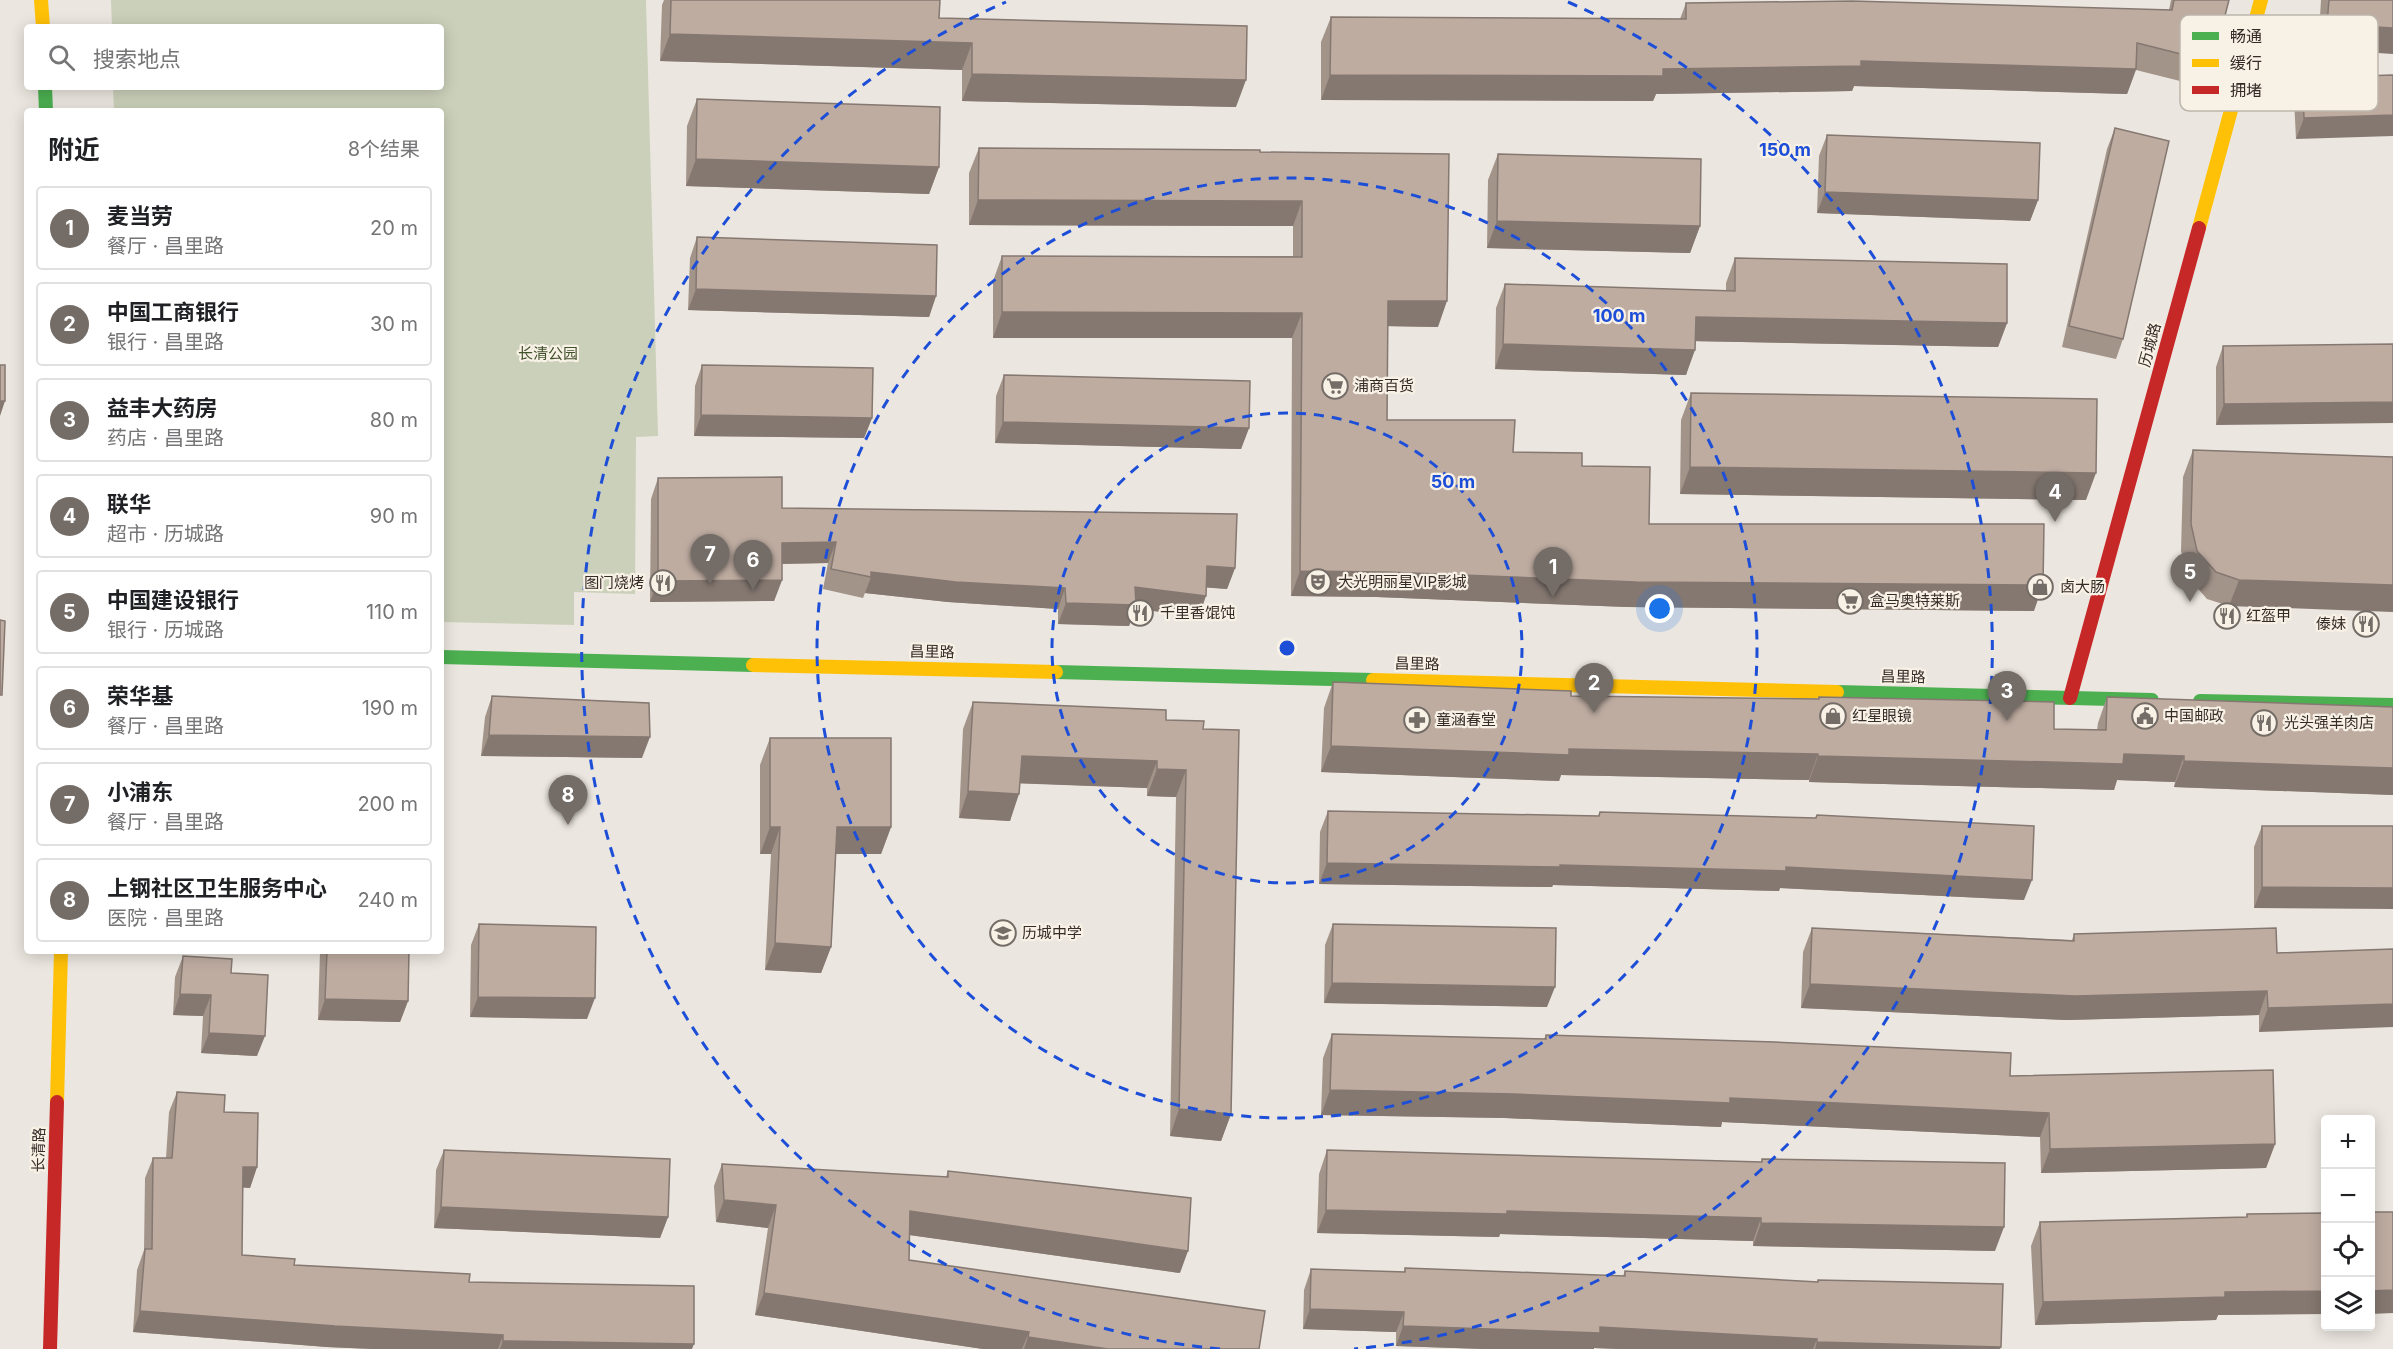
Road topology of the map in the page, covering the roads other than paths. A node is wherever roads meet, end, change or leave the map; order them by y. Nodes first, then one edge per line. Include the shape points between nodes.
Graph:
1 (41, 0) edge
2 (2261, 0) edge
3 (2257, 15) edge
4 (43, 24) edge
5 (45, 90) edge
6 (46, 108) edge
7 (2231, 111) edge
8 (444, 657) edge
9 (2070, 698) junction
10 (2163, 700) edge
11 (2186, 700) edge
12 (2393, 705) edge
13 (61, 954) edge
14 (50, 1349) edge

1 - 4 street
2 - 3 street, 历城路
5 - 6 street
7 - 9 street, 历城路
8 - 9 street, 昌里路
9 - 10 street, 昌里路
11 - 12 street
13 - 14 street, 长清路

